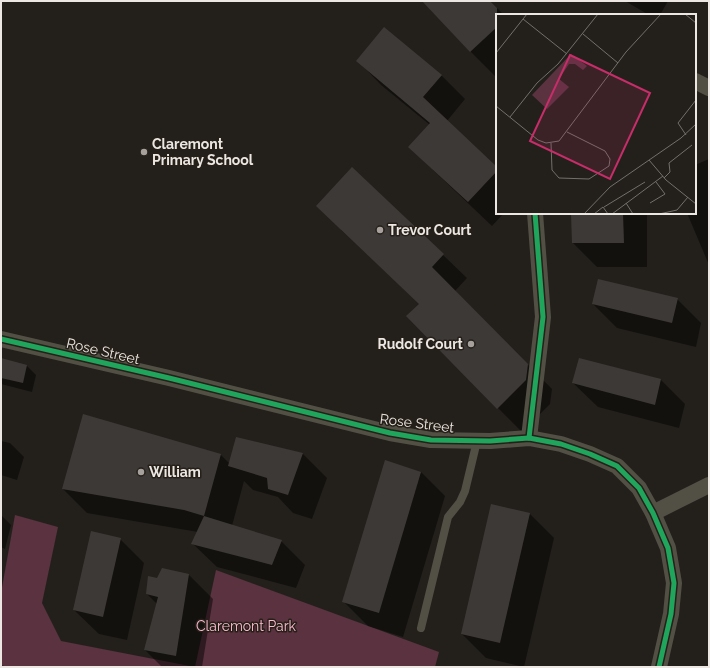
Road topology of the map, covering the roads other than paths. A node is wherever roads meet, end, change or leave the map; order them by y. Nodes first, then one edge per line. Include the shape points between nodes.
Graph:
1 (696, 81) edge
2 (709, 88) edge
3 (535, 214) edge
4 (1, 339) edge
5 (529, 438) junction
6 (477, 441) junction
7 (709, 485) edge
8 (653, 513) junction
9 (421, 628) dead end
10 (659, 667) edge

1 - 2 street
3 - 5 street via 543,317
4 - 6 street, Rose Street via 390,433 431,440
5 - 6 street, Rose Street
5 - 8 street, Rose Street via 561,444 617,466 639,488
6 - 9 lane via 465,491 448,517
7 - 8 street
8 - 10 street, Rose Street via 668,548 674,582 671,614

